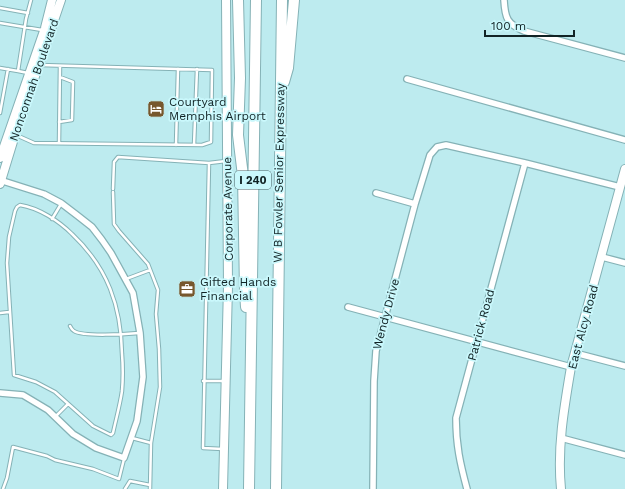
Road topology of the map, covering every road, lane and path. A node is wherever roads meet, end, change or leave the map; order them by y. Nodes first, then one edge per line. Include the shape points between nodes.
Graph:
1 (31, 0) edge
2 (52, 0) edge
3 (62, 0) edge
4 (226, 0) edge
5 (238, 0) edge
6 (256, 0) edge
7 (282, 0) edge
8 (294, 0) edge
9 (504, 0) edge
10 (0, 8) edge
11 (28, 13) junction
12 (0, 23) edge
13 (25, 26) junction
14 (44, 30) junction
15 (625, 58) edge
16 (40, 65) junction
17 (60, 66) junction
18 (0, 68) edge
19 (8, 69) junction
20 (178, 69) junction
21 (197, 69) junction
22 (18, 71) junction
23 (30, 74) junction
24 (60, 77) junction
25 (407, 79) dead end
26 (280, 94) junction
27 (0, 113) edge
28 (59, 122) junction
29 (15, 135) junction
30 (625, 140) edge
31 (3, 141) edge
32 (59, 143) junction
33 (176, 145) junction
34 (194, 145) junction
35 (0, 158) edge
36 (227, 161) junction
37 (209, 163) junction
38 (525, 163) junction
39 (625, 169) edge
40 (0, 181) edge
41 (623, 188) edge
42 (376, 193) dead end
43 (61, 203) junction
44 (415, 204) junction
45 (52, 219) junction
46 (602, 257) junction
47 (625, 263) edge
48 (150, 270) junction
49 (126, 279) junction
50 (348, 307) dead end
51 (9, 312) junction
52 (0, 313) edge
53 (386, 316) junction
54 (70, 326) dead end
55 (140, 333) junction
56 (122, 335) junction
57 (476, 341) junction
58 (575, 353) junction
59 (251, 361) junction
60 (625, 366) edge
61 (571, 367) junction
62 (203, 381) junction
63 (226, 381) junction
64 (0, 393) edge
65 (68, 404) junction
66 (55, 417) junction
67 (131, 438) junction
68 (560, 438) junction
69 (151, 443) junction
70 (224, 449) junction
71 (625, 455) edge
72 (124, 458) junction
73 (150, 485) junction
74 (3, 489) edge
75 (125, 489) edge
76 (150, 489) edge
77 (223, 489) edge
78 (249, 489) edge
79 (276, 489) edge
80 (373, 489) edge
81 (466, 489) edge
82 (561, 489) edge

1 - 11 lane
2 - 14 street, Nonconnah Boulevard
3 - 16 street, Nonconnah Boulevard
4 - 36 street, Corporate Avenue
5 - 59 highway via 238,135 243,176 244,291
6 - 59 highway, W B Fowler Senior Expressway / I 240
7 - 26 highway, W B Fowler Senior Expressway / I 240
8 - 26 highway via 288,68
9 - 15 street via 505,14 513,26 524,32
10 - 11 lane
11 - 13 lane
12 - 13 lane
13 - 14 lane
13 - 22 lane
14 - 23 street, Nonconnah Boulevard
16 - 17 lane
16 - 29 street, Nonconnah Boulevard
17 - 20 lane
17 - 24 lane
18 - 19 lane
19 - 22 lane
19 - 27 lane
20 - 21 lane
20 - 33 lane
21 - 34 lane
21 - 34 lane via 212,70 211,142
22 - 23 lane
23 - 31 street, Nonconnah Boulevard
24 - 28 lane
24 - 28 lane via 73,82 72,120
25 - 30 street
26 - 79 highway, W B Fowler Senior Expressway / I 240
28 - 32 lane
29 - 32 lane via 34,142
29 - 40 street, Nonconnah Boulevard
31 - 35 street, Nonconnah Boulevard
32 - 33 lane
33 - 34 lane
36 - 37 lane
36 - 63 street, Corporate Avenue
37 - 48 lane via 118,157 114,162 114,224 140,253
37 - 62 lane
38 - 41 street
38 - 44 street, Wendy Drive via 446,145 437,147 430,155
38 - 57 street, Patrick Road
39 - 41 street, East Alcy Road
40 - 43 street via 44,194
41 - 46 street, East Alcy Road
42 - 44 street
43 - 45 lane
43 - 49 street via 92,227
44 - 53 street, Wendy Drive
45 - 51 lane via 23,205 17,206 9,237 7,263
45 - 56 lane via 65,227 97,263 118,309
46 - 47 street
46 - 58 street, East Alcy Road
48 - 49 lane
48 - 69 lane via 158,290 156,314 160,368 160,387
49 - 55 street via 133,293
50 - 53 street
51 - 52 lane
51 - 65 lane via 14,375 55,392
53 - 57 street
53 - 80 street, Wendy Drive via 376,351
54 - 56 lane via 80,333
55 - 56 lane
55 - 67 street via 143,377 137,421
56 - 65 lane via 122,391 113,433 108,434 93,426
57 - 61 street
57 - 81 street, Patrick Road via 456,418 458,457
58 - 60 street
58 - 61 street, East Alcy Road
59 - 78 highway, W B Fowler Senior Expressway / I 240
61 - 68 street, East Alcy Road
62 - 63 lane
62 - 70 lane via 203,448
63 - 70 street, Corporate Avenue
64 - 66 street via 23,396 48,410
65 - 66 lane
66 - 72 street via 72,434 96,448
67 - 69 lane
67 - 72 street
68 - 71 street
68 - 82 street, East Alcy Road
69 - 73 lane
70 - 77 street, Corporate Avenue
72 - 74 lane via 119,479 94,469 13,447
73 - 75 lane via 130,481
73 - 76 lane

